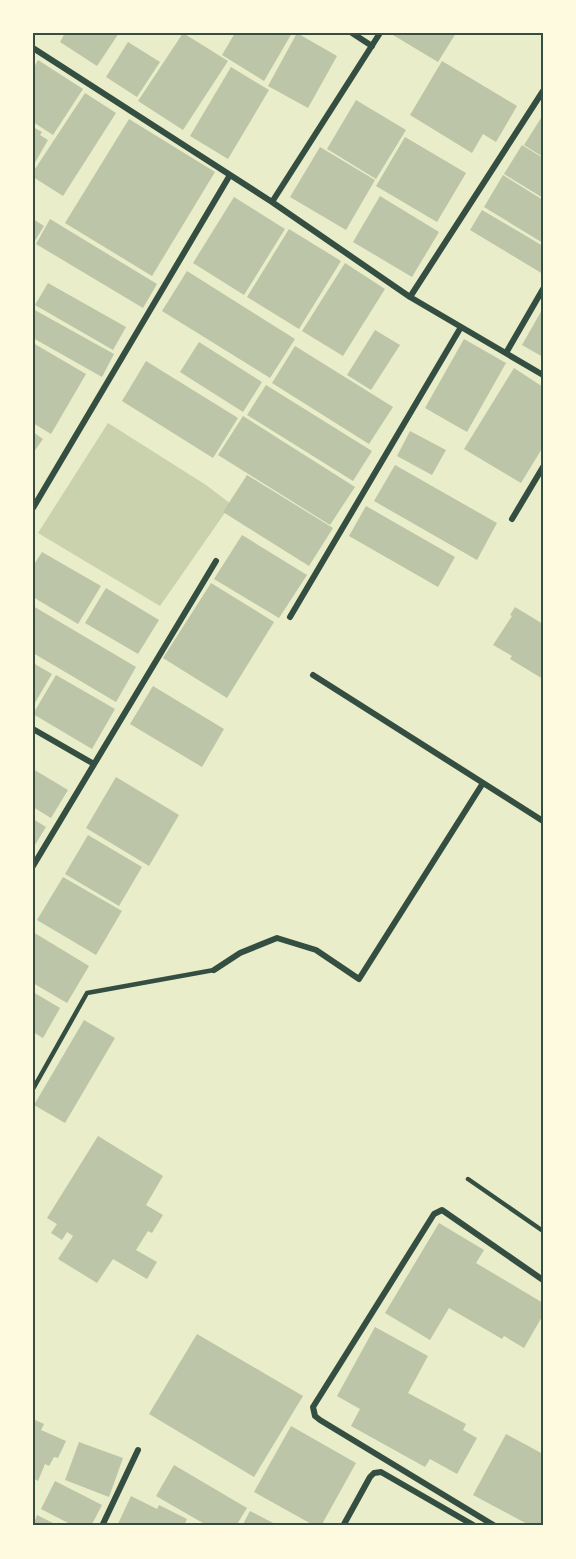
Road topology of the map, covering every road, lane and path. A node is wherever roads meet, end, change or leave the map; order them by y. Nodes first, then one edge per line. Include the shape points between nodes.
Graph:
1 (352, 33) edge
2 (380, 33) edge
3 (372, 46) junction
4 (33, 48) edge
5 (543, 91) edge
6 (541, 100) edge
7 (230, 175) junction
8 (272, 202) junction
9 (543, 289) edge
10 (410, 297) junction
11 (460, 327) junction
12 (506, 353) junction
13 (543, 375) edge
14 (543, 467) edge
15 (33, 508) edge
16 (512, 519) dead end
17 (216, 561) dead end
18 (290, 617) dead end
19 (313, 675) dead end
20 (33, 729) edge
21 (94, 764) junction
22 (483, 783) junction
23 (543, 821) edge
24 (33, 866) edge
25 (214, 970) joint
26 (33, 1089) edge
27 (468, 1179) dead end
28 (543, 1231) edge
29 (543, 1280) edge
30 (138, 1450) dead end
31 (102, 1526) edge
32 (343, 1526) edge
33 (475, 1526) edge
34 (495, 1526) edge

1 - 3 street
2 - 3 street
3 - 8 street
4 - 7 street
5 - 6 street
6 - 10 street
7 - 8 street
7 - 15 street
8 - 10 street
9 - 12 street
10 - 11 street
11 - 12 street
11 - 18 street
12 - 13 street
14 - 16 street
17 - 21 street
19 - 22 street
20 - 21 street
21 - 24 street
22 - 23 street
22 - 25 street via 359,979 316,950 277,938 240,953
25 - 26 lane via 87,993
27 - 28 lane
29 - 34 street via 442,1210 434,1214 313,1407 320,1420
30 - 31 street
32 - 33 street via 374,1473 384,1473

